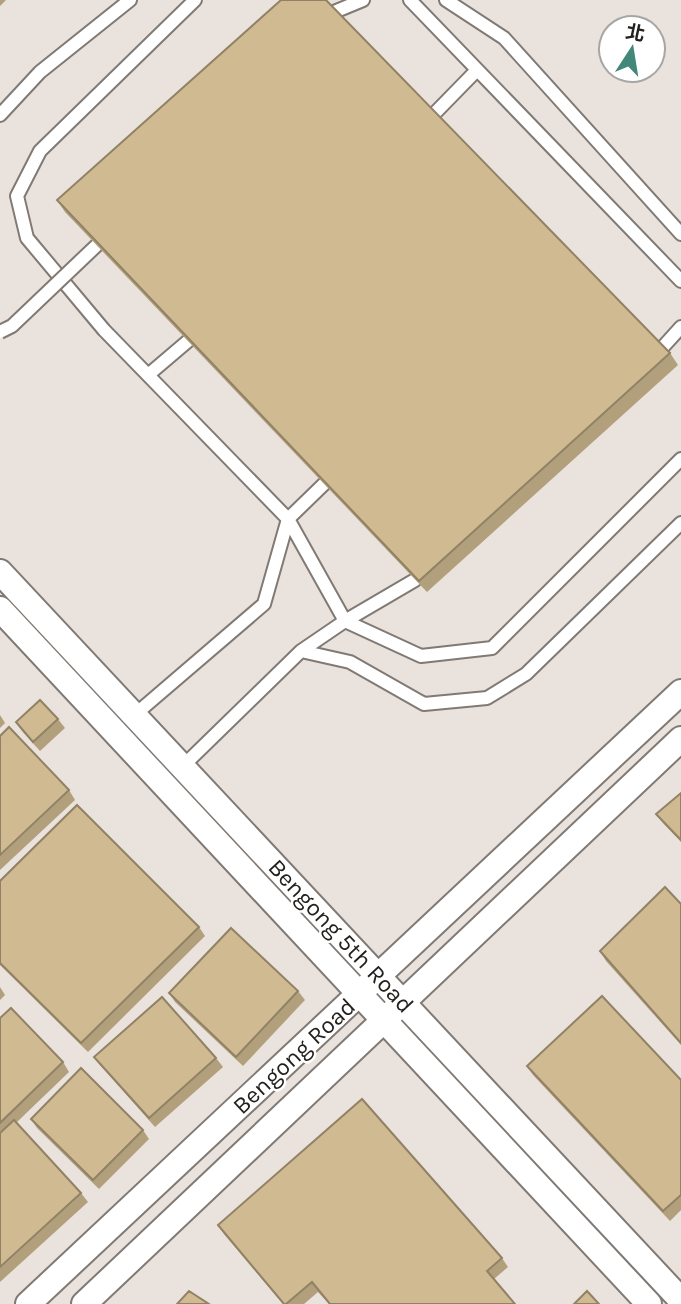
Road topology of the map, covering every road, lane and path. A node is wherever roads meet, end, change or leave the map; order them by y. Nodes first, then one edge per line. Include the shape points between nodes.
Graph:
1 (130, 0) edge
2 (195, 0) edge
3 (363, 0) edge
4 (410, 0) edge
5 (446, 0) edge
6 (334, 12) edge
7 (477, 70) junction
8 (434, 114) edge
9 (0, 115) edge
10 (681, 234) edge
11 (97, 245) edge
12 (681, 281) edge
13 (681, 327) edge
14 (0, 332) edge
15 (188, 341) edge
16 (662, 348) edge
17 (148, 375) junction
18 (681, 459) edge
19 (324, 484) edge
20 (288, 519) junction
21 (681, 523) edge
22 (0, 572) edge
23 (415, 580) edge
24 (0, 609) edge
25 (345, 621) junction
26 (301, 651) junction
27 (681, 692) edge
28 (134, 715) junction
29 (115, 732) junction
30 (681, 739) edge
31 (182, 767) junction
32 (163, 784) junction
33 (379, 977) junction
34 (360, 994) junction
35 (402, 1002) junction
36 (384, 1020) junction
37 (681, 1300) edge
38 (29, 1304) edge
39 (84, 1304) edge
40 (649, 1304) edge

1 - 9 lane via 40,72
2 - 17 lane via 40,150 18,196 27,238
3 - 6 lane
4 - 7 lane
5 - 10 lane via 504,37
7 - 8 lane
7 - 12 lane
11 - 14 lane, bridge via 12,326
13 - 16 lane
15 - 17 lane
17 - 20 lane
18 - 25 lane via 492,648 421,656
19 - 20 lane
20 - 25 lane
20 - 28 lane via 264,604
21 - 26 lane via 526,674 487,698 424,704 350,662
22 - 28 street, Bengong 5th Road
23 - 25 lane
24 - 29 street, Bengong 5th Road
25 - 26 lane
26 - 31 lane
27 - 33 street, Bengong Road
28 - 29 lane
28 - 31 street, Bengong 5th Road
29 - 32 street, Bengong 5th Road
30 - 35 street, Bengong Road
31 - 32 lane
31 - 33 street, Bengong 5th Road
32 - 34 street, Bengong 5th Road
33 - 34 street, Bengong Road
33 - 35 street, Bengong 5th Road
34 - 36 street, Bengong 5th Road
34 - 38 street, Bengong Road
35 - 36 street, Bengong Road
35 - 37 street, Bengong 5th Road
36 - 39 street, Bengong Road
36 - 40 street, Bengong 5th Road

